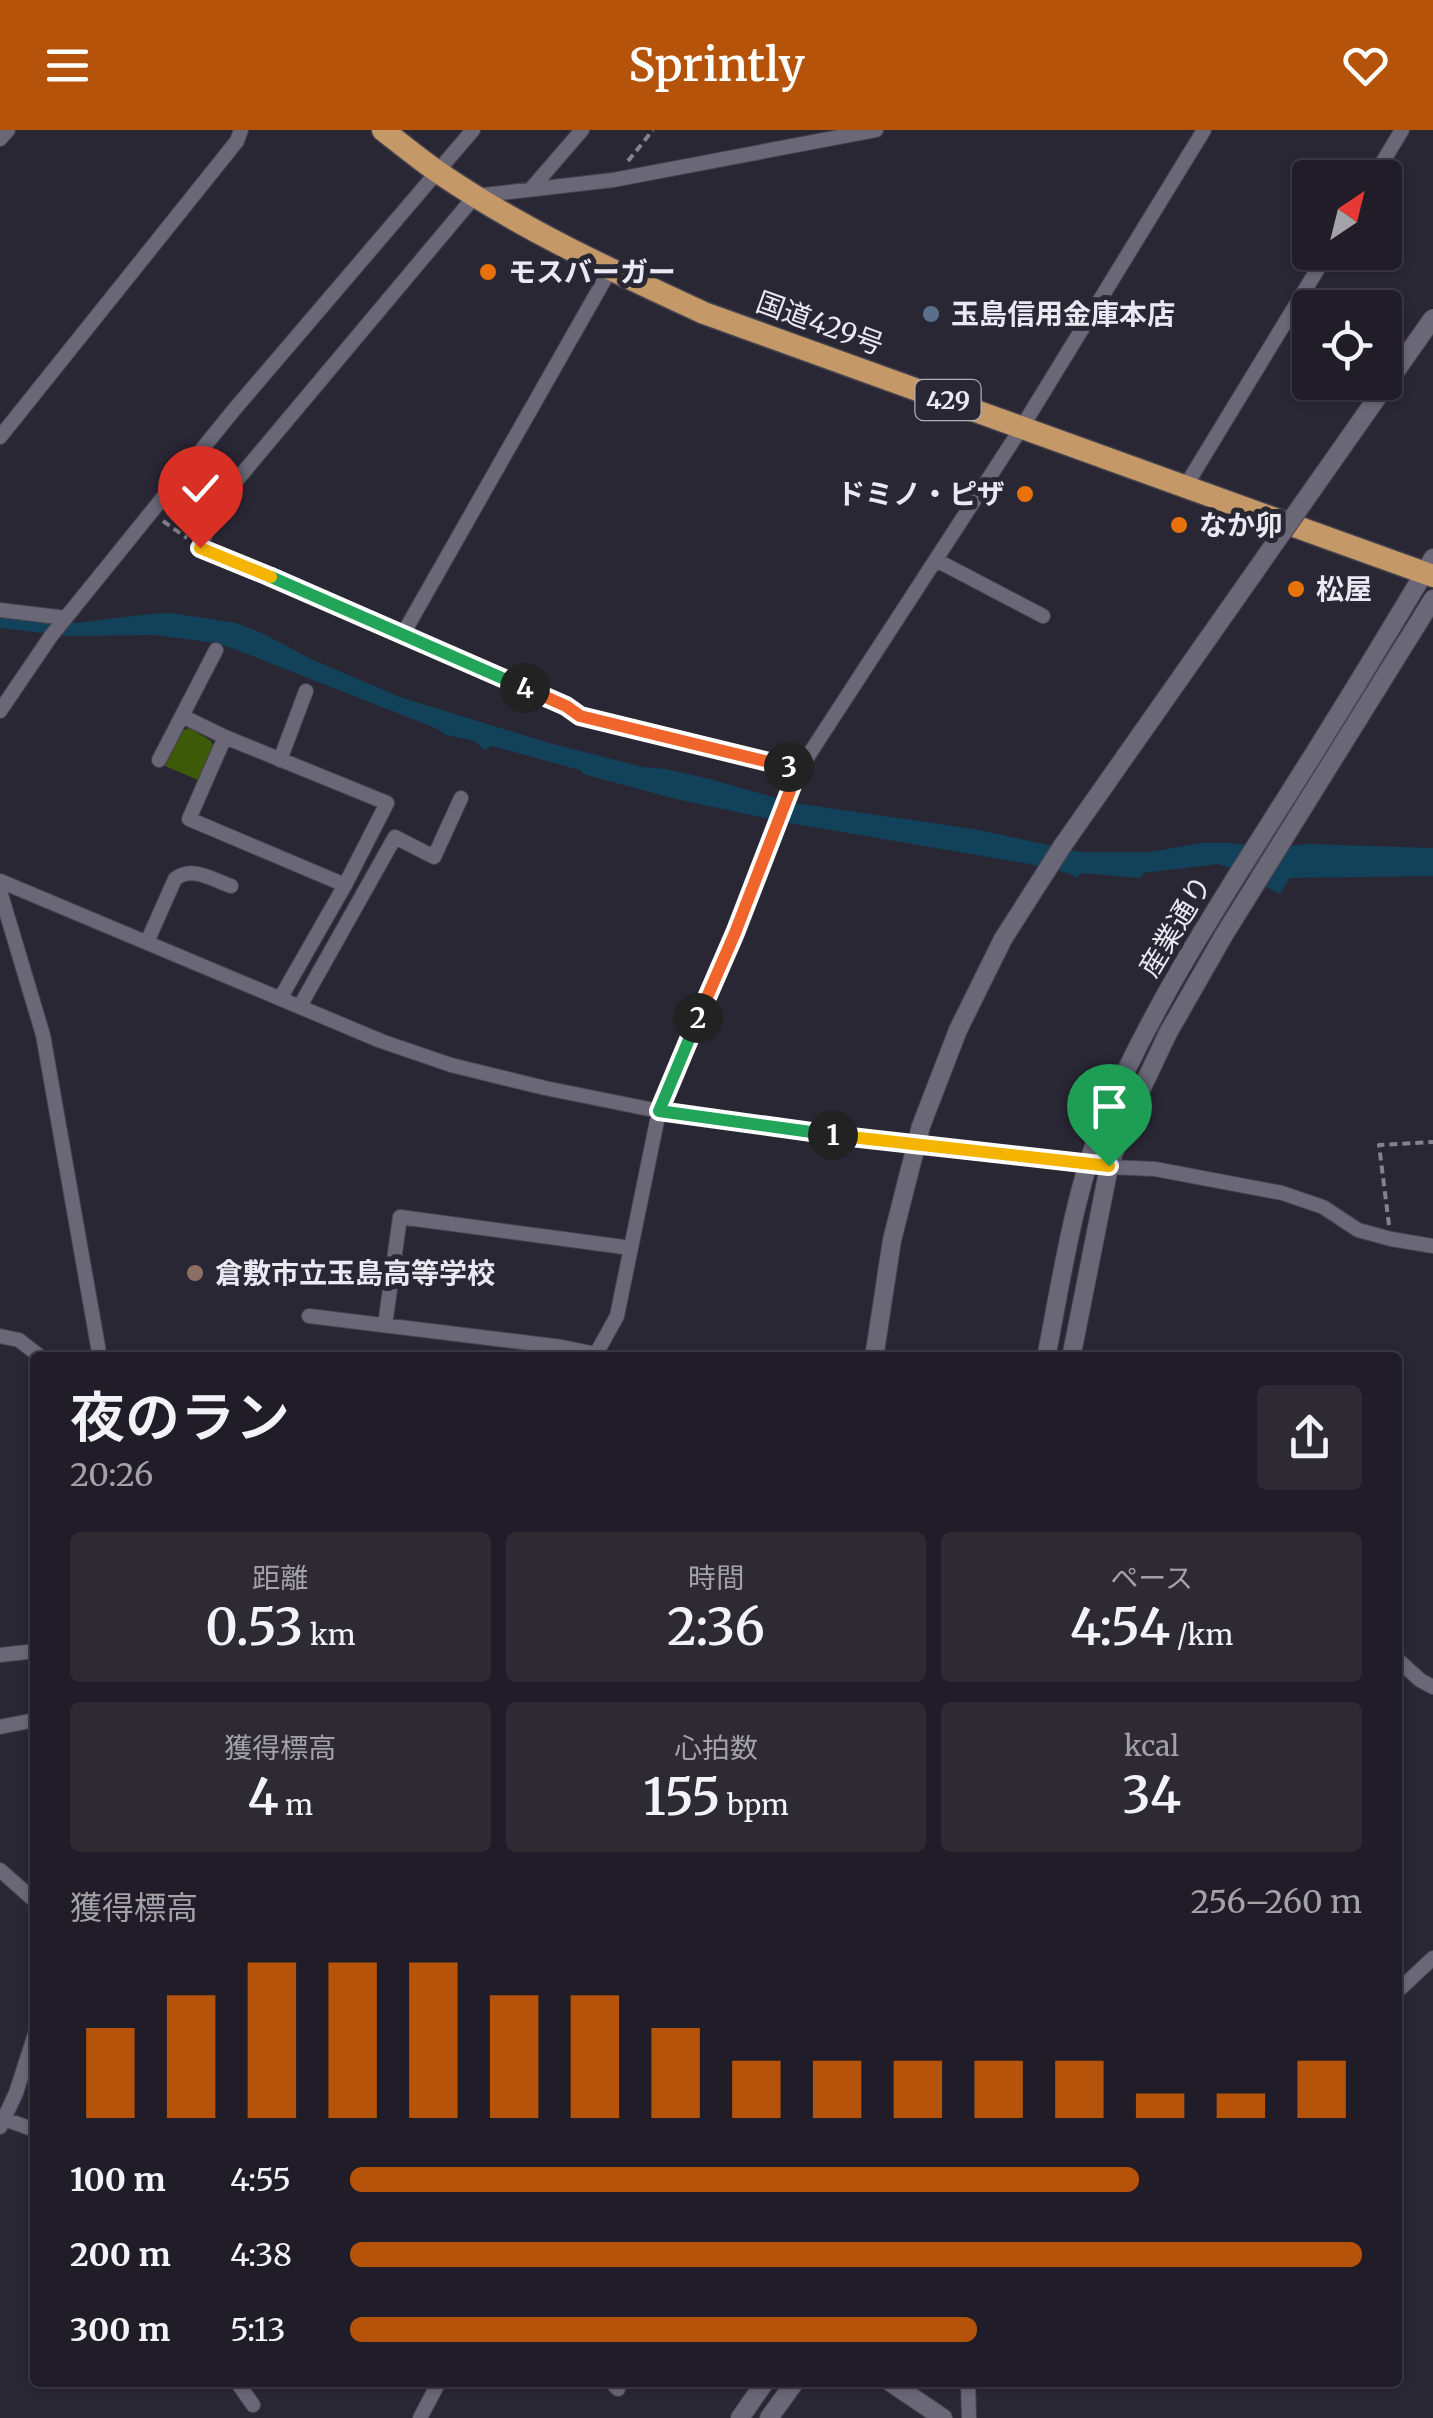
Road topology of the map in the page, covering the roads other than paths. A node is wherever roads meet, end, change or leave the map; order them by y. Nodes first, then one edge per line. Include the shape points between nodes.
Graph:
1 (8, 130) edge
2 (241, 130) edge
3 (383, 130) edge
4 (473, 130) edge
5 (582, 130) edge
6 (783, 130) edge
7 (876, 130) edge
8 (1204, 130) edge
9 (1402, 130) edge
10 (0, 139) edge
11 (789, 147) junction
12 (1384, 160) edge
13 (438, 171) junction
14 (531, 188) junction
15 (475, 196) junction
16 (610, 270) junction
17 (1317, 270) edge
18 (1433, 318) edge
19 (1022, 427) junction
20 (0, 437) edge
21 (1185, 487) junction
22 (200, 548) road end
23 (936, 560) junction
24 (1430, 569) edge
25 (1433, 599) edge
26 (0, 610) edge
27 (1044, 616) dead end
28 (66, 618) junction
29 (403, 634) road end
30 (216, 650) dead end
31 (5, 690) edge
32 (306, 691) dead end
33 (0, 710) edge
34 (182, 716) junction
35 (226, 737) junction
36 (159, 760) dead end
37 (280, 760) junction
38 (461, 798) dead end
39 (375, 827) junction
40 (395, 837) junction
41 (0, 881) edge
42 (345, 885) junction
43 (231, 886) dead end
44 (0, 891) edge
45 (147, 942) junction
46 (280, 997) junction
47 (300, 1006) junction
48 (659, 1111) junction
49 (916, 1146) junction
50 (1088, 1164) junction
51 (1109, 1166) junction
52 (1433, 1246) edge
53 (631, 1248) junction
54 (310, 1316) dead end
55 (385, 1325) junction
56 (0, 1336) edge
57 (34, 1352) edge
58 (99, 1352) edge
59 (559, 1352) edge
60 (600, 1352) edge
61 (875, 1352) edge
62 (1047, 1352) edge
63 (1071, 1352) edge
64 (30, 1652) edge
65 (0, 1655) edge
66 (1402, 1664) edge
67 (1433, 1687) edge
68 (30, 1721) edge
69 (0, 1726) edge
70 (0, 1870) edge
71 (30, 1896) edge
72 (1433, 1958) edge
73 (1402, 1987) edge
74 (30, 2050) edge
75 (2, 2123) edge
76 (30, 2129) edge
77 (240, 2387) edge
78 (436, 2387) edge
79 (762, 2387) edge
80 (791, 2387) edge
81 (897, 2387) edge
82 (968, 2387) edge
83 (253, 2405) dead end
84 (420, 2418) edge
85 (740, 2418) edge
86 (769, 2418) edge
87 (943, 2418) edge
88 (969, 2418) edge

1 - 10 street
2 - 20 street
3 - 13 highway, 国道429号 / 429
4 - 13 street
5 - 14 street
6 - 11 street
7 - 11 street
8 - 19 street
9 - 12 street
11 - 14 street
13 - 15 highway, 国道429号 / 429
13 - 28 street
14 - 15 street
15 - 16 highway, 国道429号 / 429
15 - 22 street via 221,498
16 - 19 highway, 国道429号 / 429 via 704,313
16 - 29 street
17 - 21 street
18 - 49 street, bridge via 1003,939 958,1030
19 - 21 highway, 国道429号 / 429
19 - 23 street
21 - 24 highway, 国道429号 / 429
23 - 27 street
23 - 48 street via 798,770
24 - 50 street, 産業通り via 1139,1040
25 - 51 street, 産業通り via 1224,935 1168,1034
26 - 28 street
28 - 31 street
30 - 34 street
31 - 33 street
32 - 37 street
34 - 35 street
34 - 36 street
35 - 37 street
35 - 42 street via 189,819
37 - 39 street via 387,803
38 - 40 street via 434,857
39 - 40 street
39 - 42 street
40 - 47 street
41 - 45 street
42 - 46 street
43 - 45 street via 180,874
44 - 58 street via 43,1035
45 - 46 street
46 - 47 street
47 - 48 street via 451,1065
48 - 49 street
48 - 53 street
49 - 50 street
49 - 61 street via 892,1240
50 - 51 street
50 - 62 street, 産業通り
51 - 52 street via 1282,1193 1323,1207 1358,1230
51 - 63 street, 産業通り
53 - 55 street via 400,1217
53 - 60 street via 617,1316
54 - 55 street
55 - 59 street
56 - 57 street
64 - 65 street
66 - 67 street
68 - 69 street
70 - 71 street
72 - 73 street
74 - 75 street
75 - 76 street
77 - 83 street
78 - 84 street
79 - 85 street
80 - 86 street
81 - 87 street
82 - 88 street

